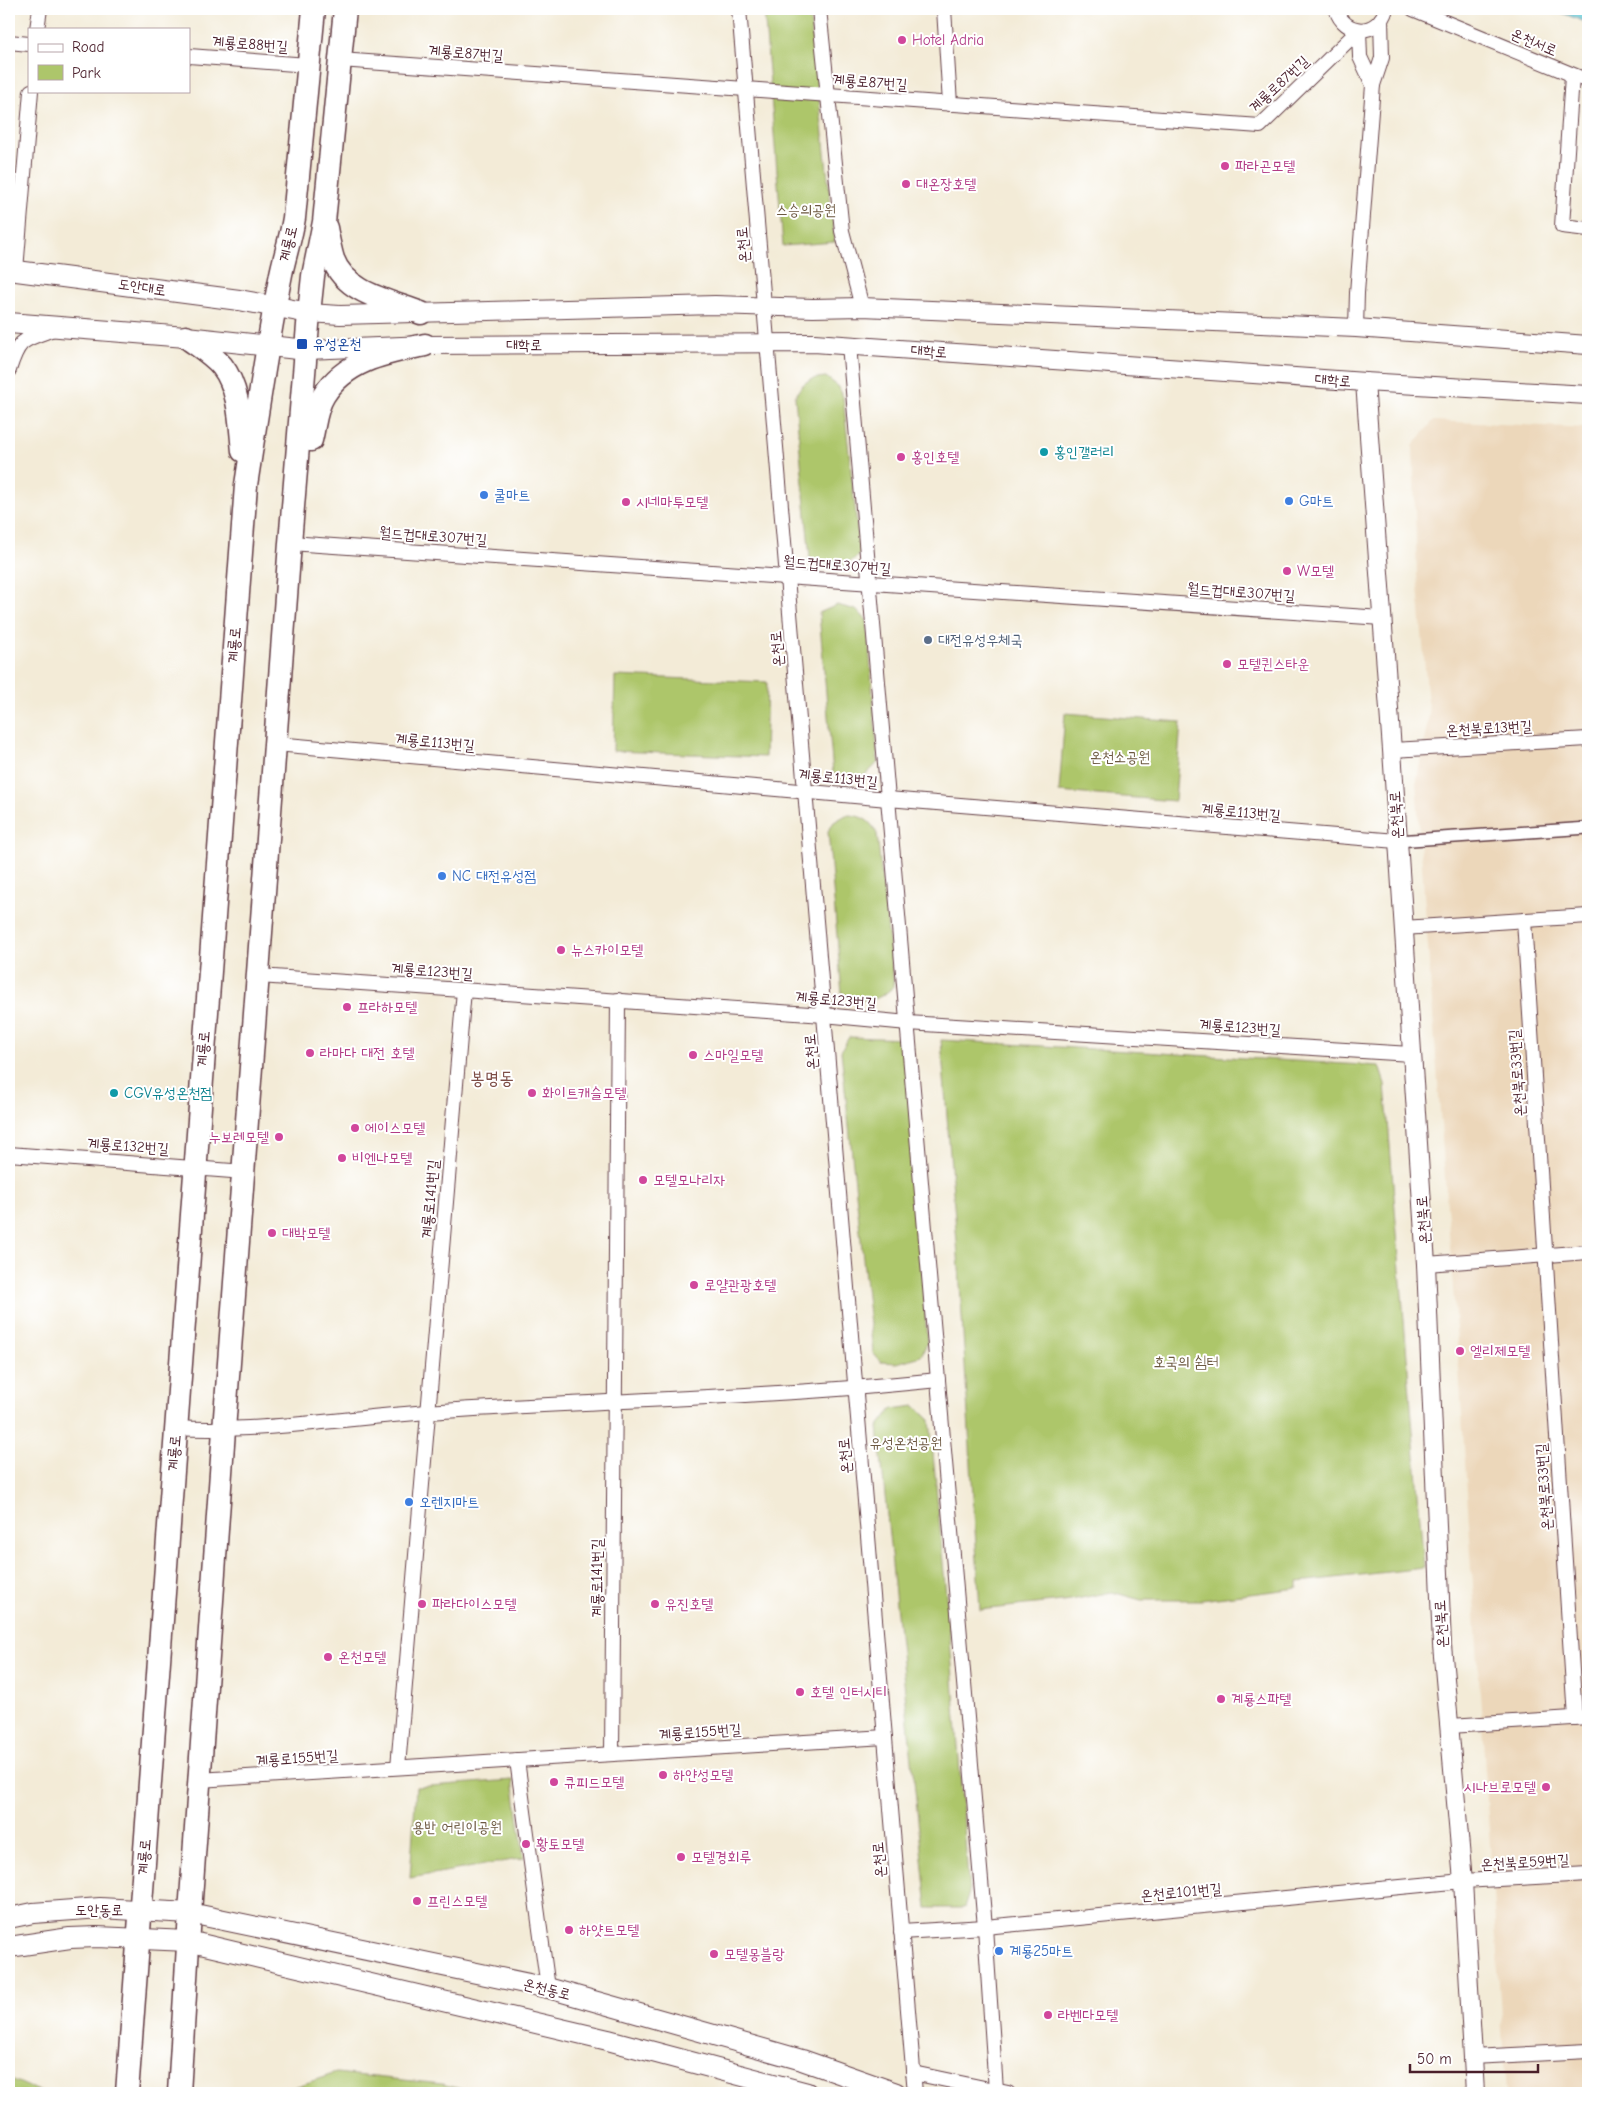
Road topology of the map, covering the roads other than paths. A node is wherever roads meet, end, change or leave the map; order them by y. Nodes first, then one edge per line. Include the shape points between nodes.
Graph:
1 (40, 9) edge
2 (314, 9) edge
3 (345, 9) edge
4 (739, 9) edge
5 (819, 9) edge
6 (944, 9) edge
7 (1413, 9) edge
8 (1335, 11) edge
9 (1385, 12) edge
10 (37, 28) edge
11 (1359, 30) junction
12 (9, 42) edge
13 (28, 44) edge
14 (190, 56) edge
15 (340, 60) junction
16 (308, 65) junction
17 (1572, 76) junction
18 (1588, 82) edge
19 (1373, 85) junction
20 (746, 90) junction
21 (31, 92) edge
22 (828, 96) junction
23 (950, 104) junction
24 (324, 222) junction
25 (1588, 228) edge
26 (13, 270) edge
27 (764, 306) junction
28 (275, 307) junction
29 (862, 307) junction
30 (309, 313) junction
31 (421, 313) junction
32 (9, 323) edge
33 (59, 327) junction
34 (1356, 328) junction
35 (186, 337) junction
36 (767, 342) junction
37 (268, 345) junction
38 (426, 345) junction
39 (849, 345) junction
40 (1588, 345) edge
41 (307, 350) junction
42 (9, 370) edge
43 (1365, 382) junction
44 (1588, 395) edge
45 (296, 481) junction
46 (246, 485) junction
47 (290, 543) junction
48 (787, 578) junction
49 (870, 584) junction
50 (1382, 618) junction
51 (1588, 738) edge
52 (276, 744) junction
53 (1392, 750) junction
54 (805, 791) junction
55 (888, 799) junction
56 (1588, 828) edge
57 (1398, 841) junction
58 (1588, 916) edge
59 (1524, 920) junction
60 (1404, 928) junction
61 (259, 976) junction
62 (464, 990) junction
63 (618, 1000) junction
64 (824, 1014) junction
65 (908, 1023) junction
66 (1411, 1054) junction
67 (9, 1154) edge
68 (194, 1167) junction
69 (244, 1172) junction
70 (1588, 1252) edge
71 (1545, 1255) junction
72 (1426, 1264) junction
73 (938, 1380) junction
74 (856, 1389) junction
75 (615, 1402) junction
76 (428, 1412) junction
77 (175, 1428) junction
78 (224, 1430) junction
79 (1582, 1718) edge
80 (1450, 1726) junction
81 (885, 1737) junction
82 (612, 1754) junction
83 (517, 1760) junction
84 (398, 1767) junction
85 (200, 1780) junction
86 (1588, 1874) edge
87 (1463, 1881) junction
88 (140, 1911) junction
89 (190, 1913) junction
90 (9, 1918) edge
91 (985, 1927) junction
92 (901, 1932) junction
93 (138, 1939) junction
94 (188, 1941) junction
95 (9, 1948) edge
96 (548, 1988) junction
97 (1588, 2051) edge
98 (1472, 2057) junction
99 (914, 2073) junction
100 (1002, 2092) edge
101 (127, 2093) edge
102 (179, 2093) edge
103 (807, 2093) edge
104 (896, 2093) edge
105 (915, 2093) edge
106 (1474, 2093) edge

1 - 10 street
2 - 16 main road, 계룡로
3 - 15 main road, 계룡로
4 - 20 street, 온천로
5 - 22 street
6 - 23 street
7 - 17 street, 온천서로
8 - 11 street via 1343,23
9 - 11 street, 계룡로87번길 via 1375,25
9 - 19 street via 1382,58
11 - 19 street via 1360,56
11 - 23 street, 계룡로87번길 via 1260,126
12 - 13 street
14 - 16 street, 계룡로88번길
15 - 20 street, 계룡로87번길
15 - 24 main road, 계룡로
16 - 28 main road, 계룡로 via 294,218
17 - 18 street, 온천서로
17 - 25 street via 1562,226
19 - 34 street
20 - 22 street, 계룡로87번길
20 - 27 street, 온천로
21 - 26 street
22 - 23 street, 계룡로87번길
22 - 29 street via 842,231
24 - 30 main road, 계룡로
24 - 31 main road via 333,259 341,274 358,289
26 - 28 main road, 도안대로
27 - 29 street
27 - 31 street via 715,304
27 - 36 street, 온천로
28 - 30 main road
28 - 37 main road, 계룡로
29 - 34 street
30 - 31 street
30 - 41 main road, 계룡로
32 - 33 main road
33 - 35 main road
33 - 42 street via 28,338 16,348
34 - 40 street
35 - 37 main road
35 - 46 main road via 218,362 233,384
36 - 38 street, 대학로
36 - 39 street, 대학로
36 - 48 street, 온천로
37 - 41 main road, 대학로
37 - 46 main road, 계룡로
38 - 41 street, 대학로
38 - 45 main road via 375,356 356,364 336,381 324,395 316,415 312,438
39 - 43 street, 대학로
39 - 49 street
41 - 45 main road, 계룡로
43 - 44 street, 대학로
43 - 50 street, 온천북로
45 - 47 main road, 계룡로
46 - 68 main road, 계룡로
47 - 48 street, 월드컵대로307번길
47 - 52 main road, 계룡로
48 - 49 street, 월드컵대로307번길
48 - 54 street, 온천로
49 - 50 street, 월드컵대로307번길
49 - 55 street
50 - 53 street, 온천북로
51 - 53 street, 온천북로13번길
52 - 54 street, 계룡로113번길
52 - 61 main road, 계룡로
53 - 57 street, 온천북로
54 - 55 street, 계룡로113번길
54 - 64 street, 온천로
55 - 57 street, 계룡로113번길
55 - 65 street
56 - 57 street
57 - 60 street, 온천북로
58 - 59 street
59 - 60 street
59 - 71 street, 온천북로33번길
60 - 66 street, 온천북로
61 - 62 street, 계룡로123번길
61 - 69 main road, 계룡로
62 - 63 street, 계룡로123번길
62 - 76 street, 계룡로141번길
63 - 64 street, 계룡로123번길
63 - 75 street, 계룡로141번길
64 - 65 street, 계룡로123번길
64 - 74 street, 온천로
65 - 66 street, 계룡로123번길
65 - 73 street
66 - 72 street, 온천북로
67 - 68 street, 계룡로132번길
68 - 69 street, 계룡로132번길
68 - 77 main road, 계룡로
69 - 78 main road, 계룡로
70 - 71 street
71 - 72 street
71 - 79 street, 온천북로33번길
72 - 80 street, 온천북로 via 1442,1645
73 - 74 street
73 - 91 street
74 - 75 street
74 - 81 street, 온천로
75 - 76 street
75 - 82 street, 계룡로141번길
76 - 78 street
76 - 84 street, 계룡로141번길
77 - 78 street
77 - 88 main road, 계룡로
78 - 85 main road, 계룡로
79 - 80 street, 온천북로33번길
80 - 87 street, 온천북로
81 - 82 street, 계룡로155번길
81 - 92 street, 온천로
82 - 83 street, 계룡로155번길
83 - 84 street, 계룡로155번길
83 - 96 street
84 - 85 street, 계룡로155번길
85 - 89 main road, 계룡로
86 - 87 street, 온천북로59번길
87 - 91 street, 온천로101번길
87 - 98 street, 온천북로
88 - 89 main road, 도안동로
88 - 90 main road, 도안동로 via 100,1908
88 - 93 main road, 계룡로
89 - 94 main road, 계룡로
89 - 96 main road, 온천동로
91 - 92 street, 온천로101번길
91 - 100 street
92 - 99 street, 온천로
93 - 94 main road, 도안동로
93 - 95 main road, 도안동로 via 70,1938
93 - 101 main road, 계룡로
94 - 102 main road, 계룡로
94 - 103 main road via 608,2040
96 - 104 main road, 온천동로 via 802,2060
97 - 98 street
98 - 106 street, 온천북로
99 - 100 street
99 - 105 street, 온천로

